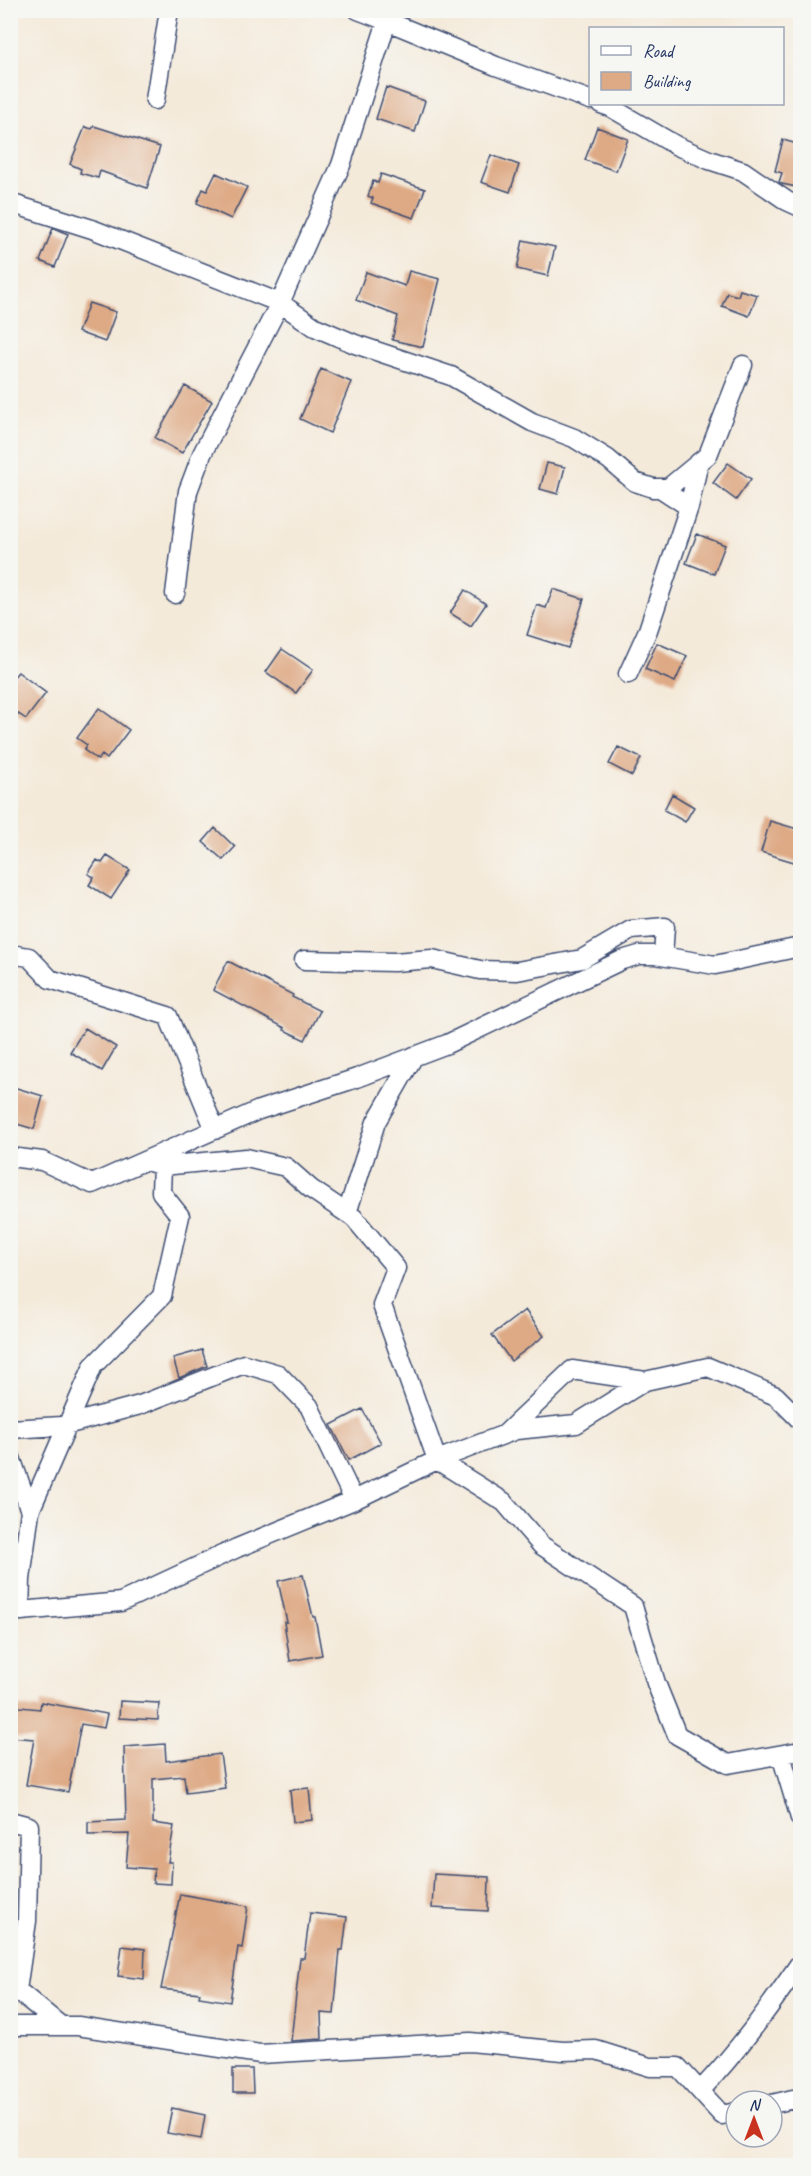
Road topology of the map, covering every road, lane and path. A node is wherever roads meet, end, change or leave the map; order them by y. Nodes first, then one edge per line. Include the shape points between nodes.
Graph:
1 (169, 10) edge
2 (358, 10) edge
3 (387, 21) junction
4 (589, 99) edge
5 (155, 100) dead end
6 (604, 105) edge
7 (10, 203) edge
8 (801, 207) edge
9 (280, 303) junction
10 (743, 365) dead end
11 (699, 462) junction
12 (660, 488) junction
13 (689, 507) junction
14 (175, 594) dead end
15 (628, 675) dead end
16 (801, 947) edge
17 (10, 954) edge
18 (663, 956) junction
19 (304, 960) dead end
20 (414, 1056) junction
21 (215, 1130) junction
22 (10, 1156) edge
23 (154, 1163) junction
24 (347, 1213) junction
25 (645, 1381) junction
26 (801, 1420) edge
27 (68, 1425) junction
28 (10, 1429) edge
29 (504, 1435) junction
30 (10, 1455) edge
31 (437, 1460) junction
32 (354, 1500) junction
33 (30, 1511) junction
34 (15, 1612) edge
35 (801, 1751) edge
36 (781, 1755) junction
37 (801, 1818) edge
38 (10, 1821) edge
39 (801, 1963) edge
40 (14, 1993) edge
41 (10, 2026) edge
42 (61, 2026) junction
43 (700, 2091) junction
44 (784, 2101) edge
45 (801, 2104) edge
46 (724, 2115) edge

1 - 5 street
2 - 3 street
3 - 4 street
3 - 9 street via 341,165
6 - 8 street via 677,146 743,171
7 - 9 street via 92,229
9 - 12 street via 315,327 355,345 451,376 532,422 574,438 635,482
9 - 14 street via 202,454 188,491
10 - 11 street via 708,455
11 - 12 street via 668,488
11 - 13 street
12 - 13 street
13 - 15 street via 648,630
16 - 18 street via 715,965
17 - 21 street via 29,957 50,979 168,1017
18 - 19 street via 665,927 631,930 582,959 517,971 480,970 432,959
18 - 20 street via 639,955 622,960
20 - 21 street via 259,1110
20 - 24 street via 376,1122
21 - 23 street
22 - 23 street via 42,1161 92,1184
23 - 24 street via 246,1158 286,1167 311,1190
23 - 27 street via 161,1192 180,1216 162,1296 93,1366
24 - 31 street via 396,1268 381,1305
25 - 26 street via 708,1367 776,1396
25 - 29 street via 576,1424 516,1430
25 - 29 street via 572,1371
27 - 28 street
27 - 32 street via 140,1405 244,1364 278,1374 309,1407
27 - 33 street
29 - 31 street
30 - 33 street
31 - 32 street
31 - 36 street via 504,1502 541,1545 633,1606 656,1683 677,1735 728,1764
32 - 34 street via 121,1602
33 - 34 street
35 - 36 street
36 - 37 street
38 - 40 street via 29,1826 27,1921
39 - 43 street via 755,2027
40 - 42 street
41 - 42 street
42 - 43 street via 260,2054 470,2042 563,2051 596,2050 650,2067 678,2067
43 - 46 street
44 - 45 street via 793,2099

